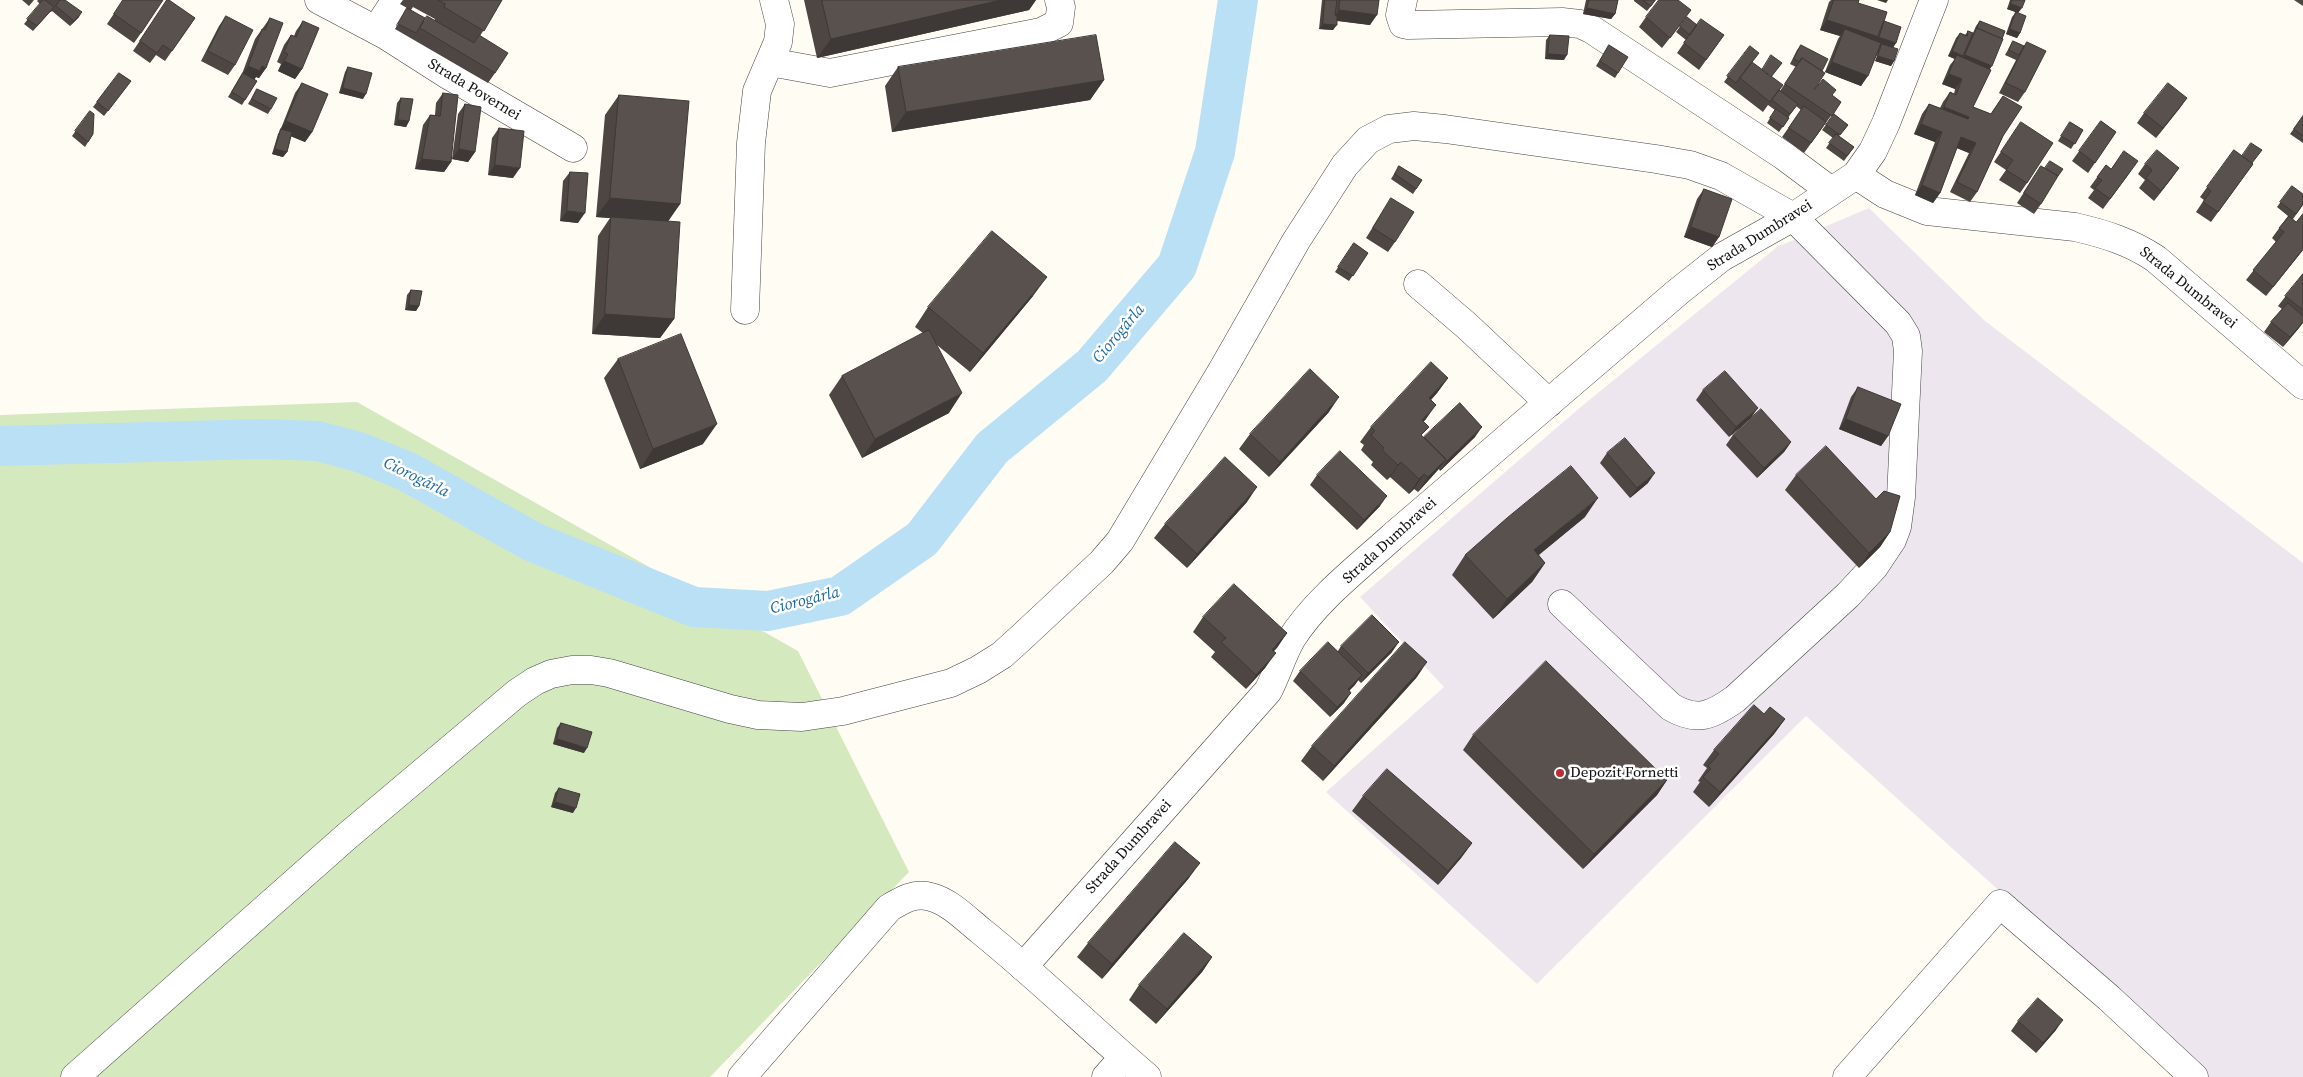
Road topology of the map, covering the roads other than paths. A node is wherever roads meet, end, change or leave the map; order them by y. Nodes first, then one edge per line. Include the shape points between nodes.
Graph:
1 (319, 0) edge
2 (396, 0) edge
3 (774, 0) edge
4 (1059, 0) edge
5 (1934, 0) edge
6 (1402, 10) edge
7 (376, 30) junction
8 (770, 62) junction
9 (573, 148) dead end
10 (1856, 175) junction
11 (1831, 191) junction
12 (1793, 216) junction
13 (1418, 284) dead end
14 (745, 310) dead end
15 (2303, 385) edge
16 (1549, 403) junction
17 (1562, 604) dead end
18 (1023, 966) junction
19 (1115, 1067) edge
20 (75, 1077) edge
21 (742, 1077) edge
22 (1147, 1077) edge
23 (1847, 1077) edge
24 (2194, 1077) edge

1 - 7 street, Strada Povernei
2 - 7 street
3 - 8 street via 780,24 778,42
4 - 8 street via 1059,23 1041,32 830,74
5 - 10 street, Strada Dumbravei via 1886,123
6 - 11 street, Strada Dumbravei via 1408,25 1580,24 1784,156
7 - 9 street, Strada Povernei
8 - 14 street via 757,91 751,143
10 - 11 street, Strada Dumbravei
10 - 15 street, Strada Dumbravei via 1885,194 1927,211 2076,227 2136,246 2156,259
11 - 12 street, Strada Dumbravei
12 - 16 street, Strada Dumbravei via 1722,257
12 - 17 street via 1898,323 1906,336 1906,424 1901,497 1897,527 1888,546 1848,595 1759,677 1721,709 1707,715 1692,717 1671,707
12 - 20 street via 1722,176 1690,165 1444,129 1402,127 1377,134 1359,148 1345,166 1296,241 1120,541 1102,562 1002,655 951,683 843,711 802,718 781,718 730,709 609,673 572,670 535,681 346,837
13 - 16 street
16 - 18 street, Strada Dumbravei via 1392,537 1314,611 1292,639 1268,691
18 - 19 street
18 - 21 street via 948,904 932,897 907,897 889,908
19 - 22 street
23 - 24 street via 2000,904

